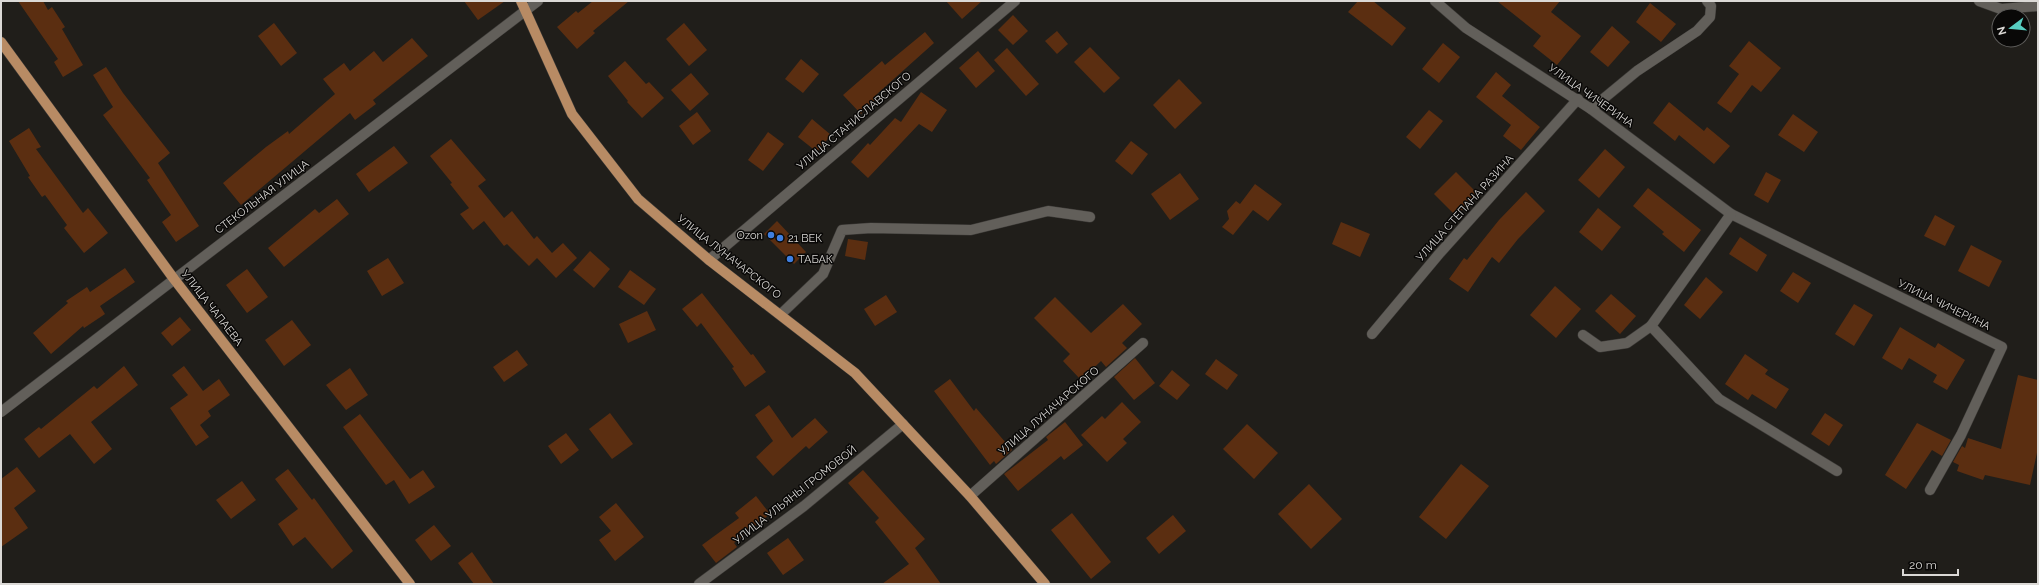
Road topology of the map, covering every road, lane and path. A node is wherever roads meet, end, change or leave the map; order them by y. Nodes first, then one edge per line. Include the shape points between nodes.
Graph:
1 (521, 1) edge
2 (538, 1) edge
3 (1015, 1) edge
4 (1435, 1) edge
5 (1707, 1) edge
6 (1978, 1) edge
7 (2038, 6) edge
8 (526, 11) junction
9 (1, 42) edge
10 (1578, 99) junction
11 (1591, 109) junction
12 (1731, 214) junction
13 (1090, 216) dead end
14 (709, 260) junction
15 (174, 279) junction
16 (781, 314) junction
17 (1651, 326) junction
18 (1372, 334) dead end
19 (1583, 335) dead end
20 (1143, 343) dead end
21 (1, 412) edge
22 (904, 424) junction
23 (1837, 471) dead end
24 (1930, 490) dead end
25 (970, 496) junction
26 (410, 584) edge
27 (699, 584) edge
28 (1045, 584) edge

1 - 8 main road, УЛИЦА ЛУНАЧАРСКОГО
2 - 8 street, СТЕКОЛЬНАЯ УЛИЦА
3 - 14 street, УЛИЦА СТАНИСЛАВСКОГО
4 - 10 street, УЛИЦА ЧИЧЕРИНА via 1466,28
5 - 11 street via 1711,6 1710,17 1697,31 1637,71
6 - 7 street via 2001,9
8 - 14 main road, УЛИЦА ЛУНАЧАРСКОГО via 572,114 638,200
8 - 15 street, СТЕКОЛЬНАЯ УЛИЦА
9 - 15 main road, УЛИЦА ЧАПАЕВА
10 - 11 street, УЛИЦА ЧИЧЕРИНА
10 - 18 street, УЛИЦА СТЕПАНА РАЗИНА
11 - 12 street, УЛИЦА ЧИЧЕРИНА
12 - 17 street
12 - 24 street, УЛИЦА ЧИЧЕРИНА via 2002,347 1961,435
13 - 16 street via 1048,212 972,230 842,230 823,274
14 - 16 main road, УЛИЦА ЛУНАЧАРСКОГО
15 - 21 street, СТЕКОЛЬНАЯ УЛИЦА
15 - 26 main road, УЛИЦА ЧАПАЕВА
16 - 22 main road, УЛИЦА ЛУНАЧАРСКОГО via 855,372
17 - 19 street via 1627,343 1600,347
17 - 23 street via 1719,399
20 - 25 street, УЛИЦА ЛУНАЧАРСКОГО
22 - 25 main road, УЛИЦА ЛУНАЧАРСКОГО
22 - 27 street, УЛИЦА УЛЬЯНЫ ГРОМОВОЙ via 804,506
25 - 28 main road, УЛИЦА ЛУНАЧАРСКОГО

